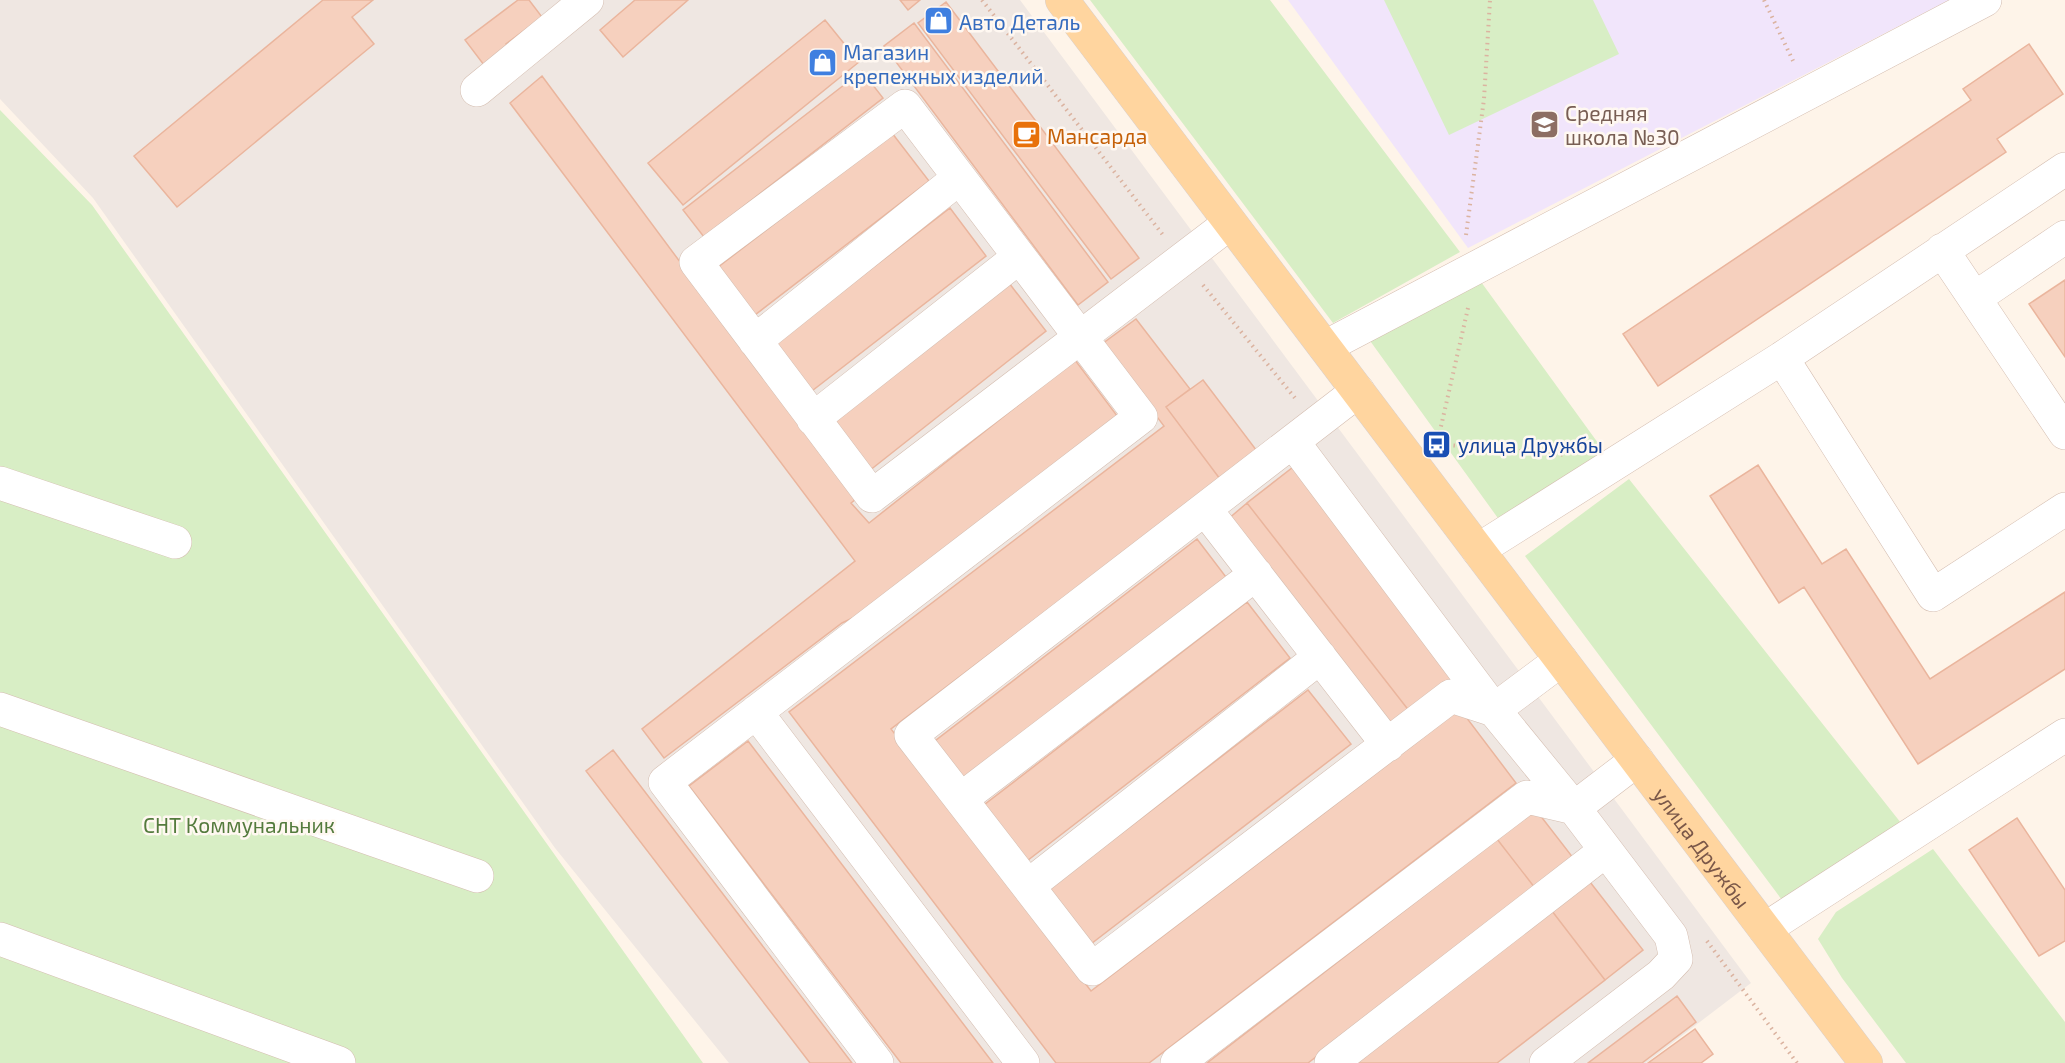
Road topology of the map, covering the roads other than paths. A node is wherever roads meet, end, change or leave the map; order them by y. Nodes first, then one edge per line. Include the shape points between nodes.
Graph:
1 (587, 0) edge
2 (1062, 0) edge
3 (1985, 0) edge
4 (477, 90) dead end
5 (2065, 169) edge
6 (959, 178) junction
7 (1230, 223) junction
8 (2065, 237) edge
9 (1942, 250) junction
10 (1019, 257) junction
11 (1975, 298) junction
12 (1080, 338) junction
13 (755, 340) junction
14 (1324, 347) junction
15 (1782, 358) junction
16 (1358, 391) junction
17 (813, 419) junction
18 (2065, 433) edge
19 (1293, 442) junction
20 (0, 483) edge
21 (1204, 509) junction
22 (2065, 509) edge
23 (175, 542) dead end
24 (1478, 550) junction
25 (1256, 574) junction
26 (1320, 657) junction
27 (1561, 660) junction
28 (0, 709) edge
29 (1494, 710) junction
30 (756, 712) junction
31 (2065, 735) edge
32 (1389, 745) junction
33 (1637, 760) junction
34 (961, 799) junction
35 (1574, 808) junction
36 (1605, 850) junction
37 (477, 876) dead end
38 (1028, 886) junction
39 (1764, 929) junction
40 (0, 939) edge
41 (339, 1063) edge
42 (877, 1063) edge
43 (1023, 1063) edge
44 (1177, 1063) edge
45 (1331, 1063) edge
46 (1546, 1063) edge
47 (1866, 1063) edge

1 - 4 lane
2 - 7 main road, улица Дружбы
3 - 14 lane
5 - 9 lane
6 - 10 lane
6 - 13 lane
6 - 13 lane via 904,106 696,262
7 - 12 lane
7 - 14 main road, улица Дружбы
8 - 11 lane
9 - 11 lane
9 - 15 lane
10 - 12 lane
10 - 17 lane
11 - 18 lane
12 - 17 lane via 872,496
12 - 30 lane via 1141,417
13 - 17 lane
14 - 16 main road, улица Дружбы
15 - 22 lane via 1933,595
15 - 24 lane
16 - 19 lane
16 - 24 main road, улица Дружбы
19 - 21 lane
19 - 29 lane
20 - 23 lane
21 - 25 lane
21 - 34 lane via 911,735
24 - 27 main road, улица Дружбы
25 - 26 lane
25 - 34 lane
26 - 32 lane
26 - 38 lane
27 - 29 lane
27 - 33 main road, улица Дружбы
28 - 37 lane
29 - 32 lane via 1450,696
29 - 35 lane
30 - 42 lane via 665,782
30 - 43 lane
31 - 39 lane
32 - 38 lane via 1092,969
33 - 35 lane
33 - 39 main road, улица Дружбы
34 - 38 lane
35 - 36 lane
35 - 44 lane via 1527,797
36 - 45 lane
36 - 46 lane via 1671,936 1676,959 1661,975
39 - 47 main road, улица Дружбы
40 - 41 lane

